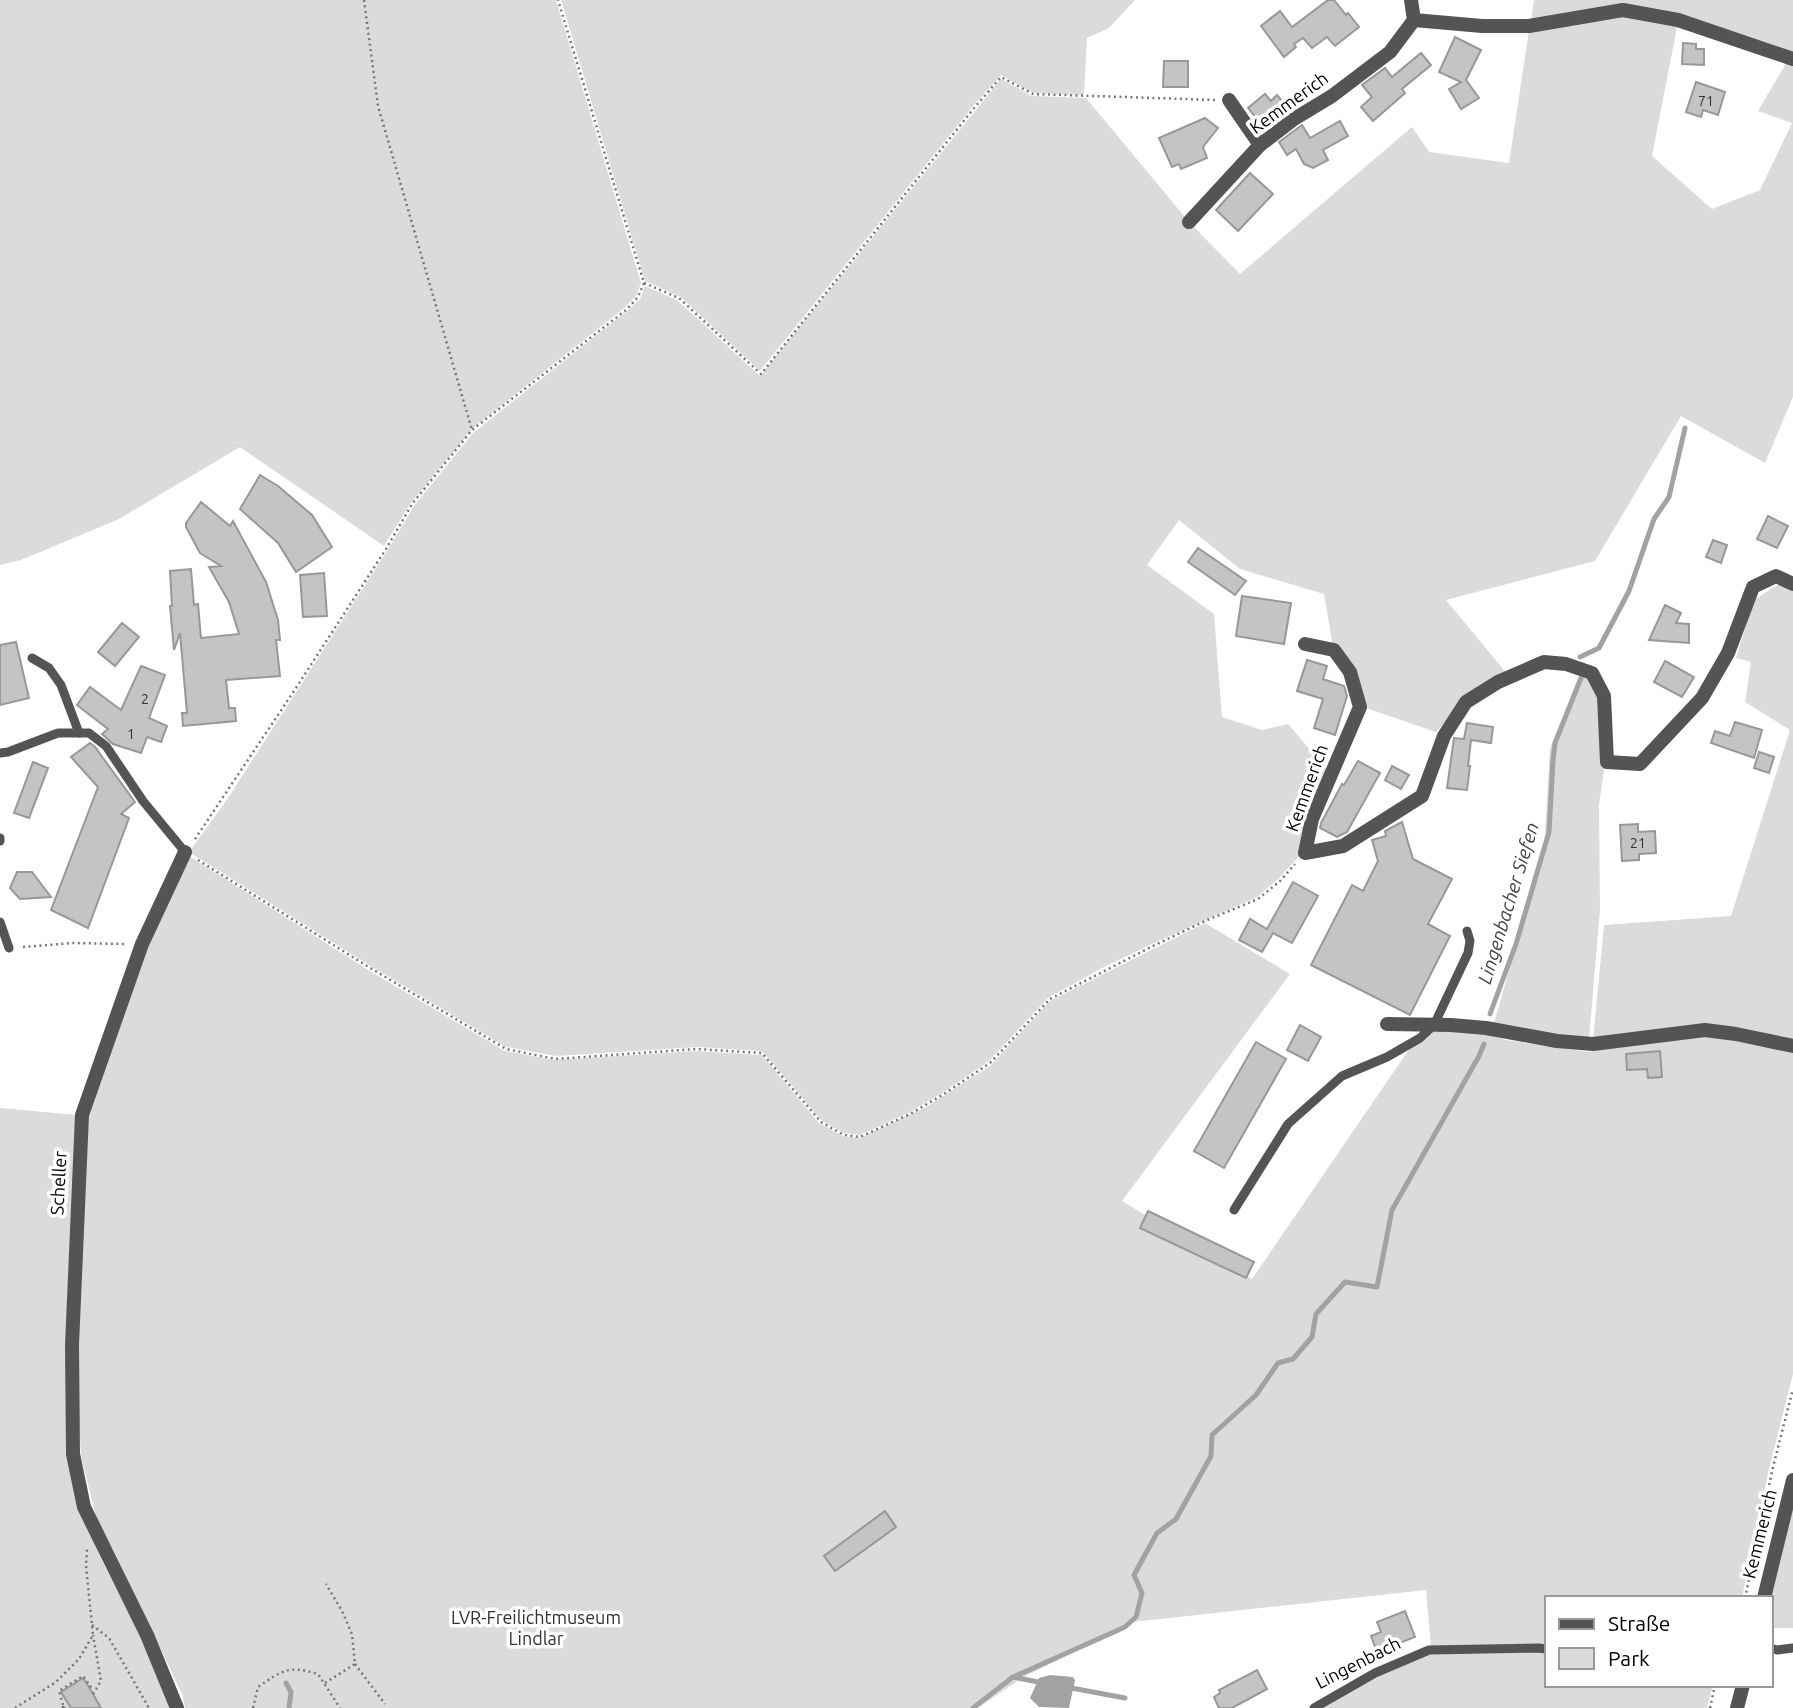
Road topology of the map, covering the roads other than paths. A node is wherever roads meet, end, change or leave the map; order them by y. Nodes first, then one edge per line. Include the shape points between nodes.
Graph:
1 (1411, 0) edge
2 (1414, 20) junction
3 (1793, 59) edge
4 (1229, 100) road end
5 (1260, 145) junction
6 (1189, 222) dead end
7 (1793, 584) edge
8 (1305, 644) dead end
9 (33, 658) dead end
10 (79, 733) junction
11 (0, 753) edge
12 (185, 852) joint
13 (0, 922) edge
14 (1467, 931) dead end
15 (9, 948) road end
16 (1387, 1024) dead end
17 (1434, 1025) junction
18 (1793, 1046) edge
19 (1234, 1210) dead end
20 (1793, 1480) edge
21 (1764, 1596) edge
22 (1793, 1648) edge
23 (1772, 1649) edge
24 (1545, 1650) edge
25 (1742, 1687) edge
26 (177, 1708) edge
27 (1314, 1708) edge
28 (1737, 1708) edge

1 - 2 street
2 - 3 street via 1528,26 1623,10 1678,20
2 - 5 street, Kemmerich via 1390,52
4 - 5 street
5 - 6 street, Kemmerich
7 - 8 street, Kemmerich via 1776,576 1754,587 1728,653 1702,698 1640,764 1607,762 1604,696 1592,673 1544,662 1466,702 1444,736 1422,796 1343,846 1305,853 1312,819 1360,707 1350,672 1334,650
9 - 10 lane via 49,668 61,685
10 - 11 lane via 58,733
10 - 12 lane via 89,733 106,746
12 - 26 street, Scheller via 142,944 82,1115 72,1345 73,1454 84,1507
13 - 15 lane
14 - 17 lane via 1471,941 1468,953
16 - 17 street
17 - 18 street via 1592,1044 1705,1030
17 - 19 lane via 1387,1057 1342,1076 1288,1124
20 - 21 street, Kemmerich
22 - 23 lane
24 - 27 lane, Lingenbach via 1429,1650 1374,1673
25 - 28 street

